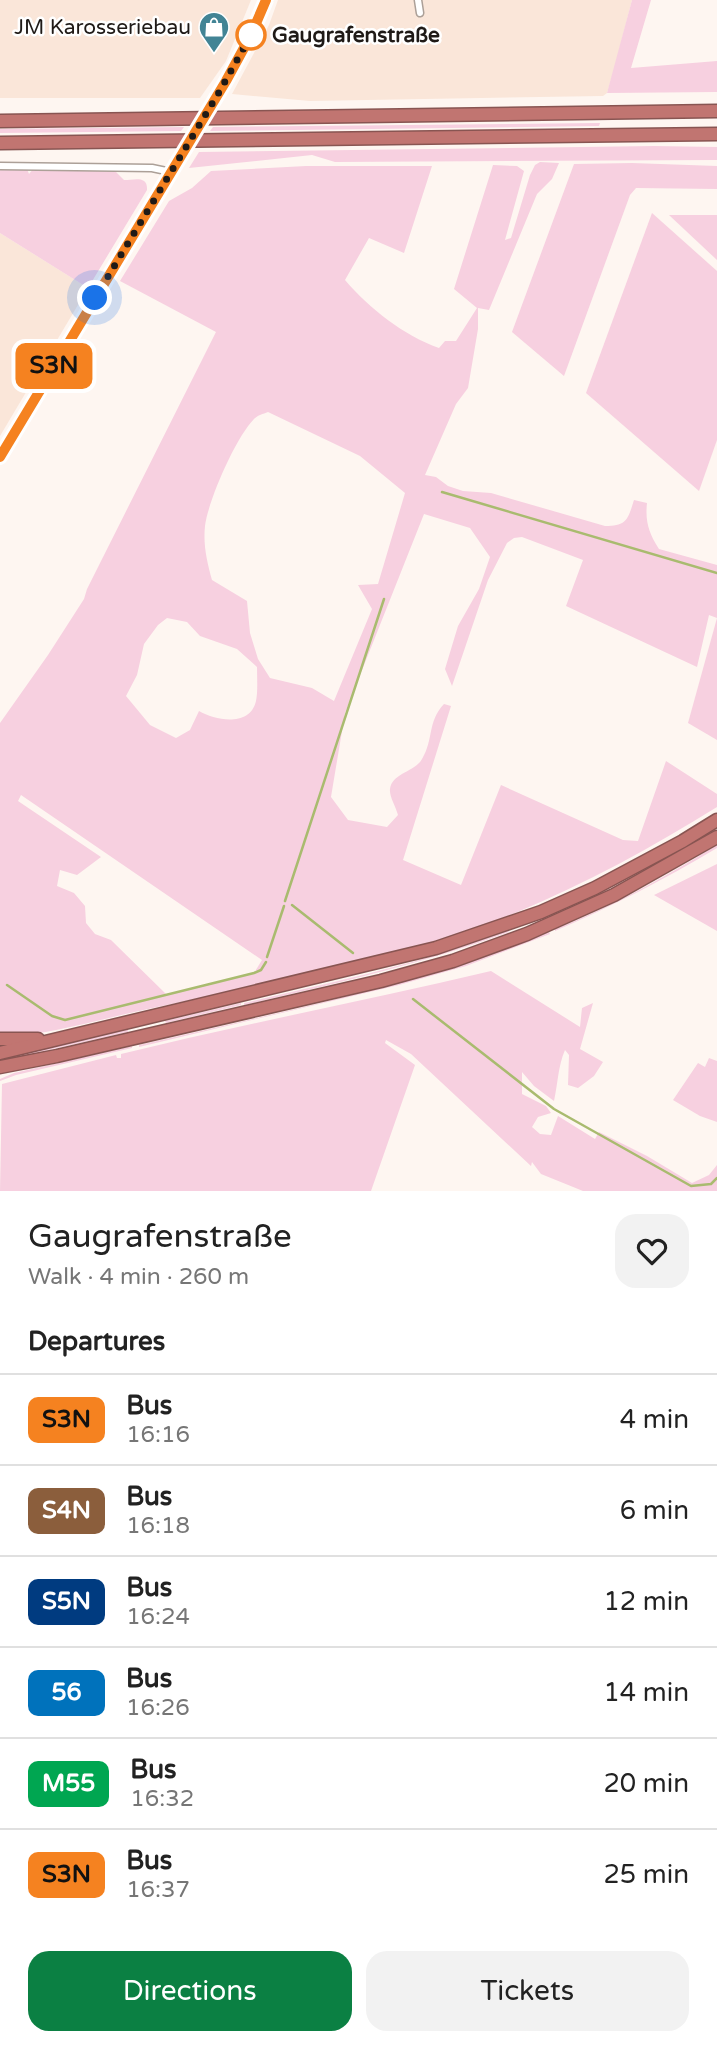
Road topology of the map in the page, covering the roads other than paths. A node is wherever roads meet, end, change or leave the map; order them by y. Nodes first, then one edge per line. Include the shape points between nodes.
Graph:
1 (418, 0) edge
2 (266, 2) edge
3 (419, 13) dead end
4 (717, 111) edge
5 (0, 121) edge
6 (717, 135) edge
7 (0, 143) edge
8 (0, 166) edge
9 (174, 168) junction
10 (0, 454) edge
11 (717, 820) edge
12 (717, 837) edge
13 (0, 1038) edge
14 (59, 1038) junction
15 (0, 1053) edge
16 (57, 1056) junction
17 (0, 1067) edge
18 (0, 1075) edge

1 - 3 street
2 - 9 main road, bridge via 245,48
4 - 5 highway
6 - 7 highway
8 - 9 street
9 - 10 main road
11 - 14 highway via 595,888 436,948
12 - 16 highway via 614,895 453,961
13 - 14 highway
14 - 15 highway
16 - 17 highway
16 - 18 highway

